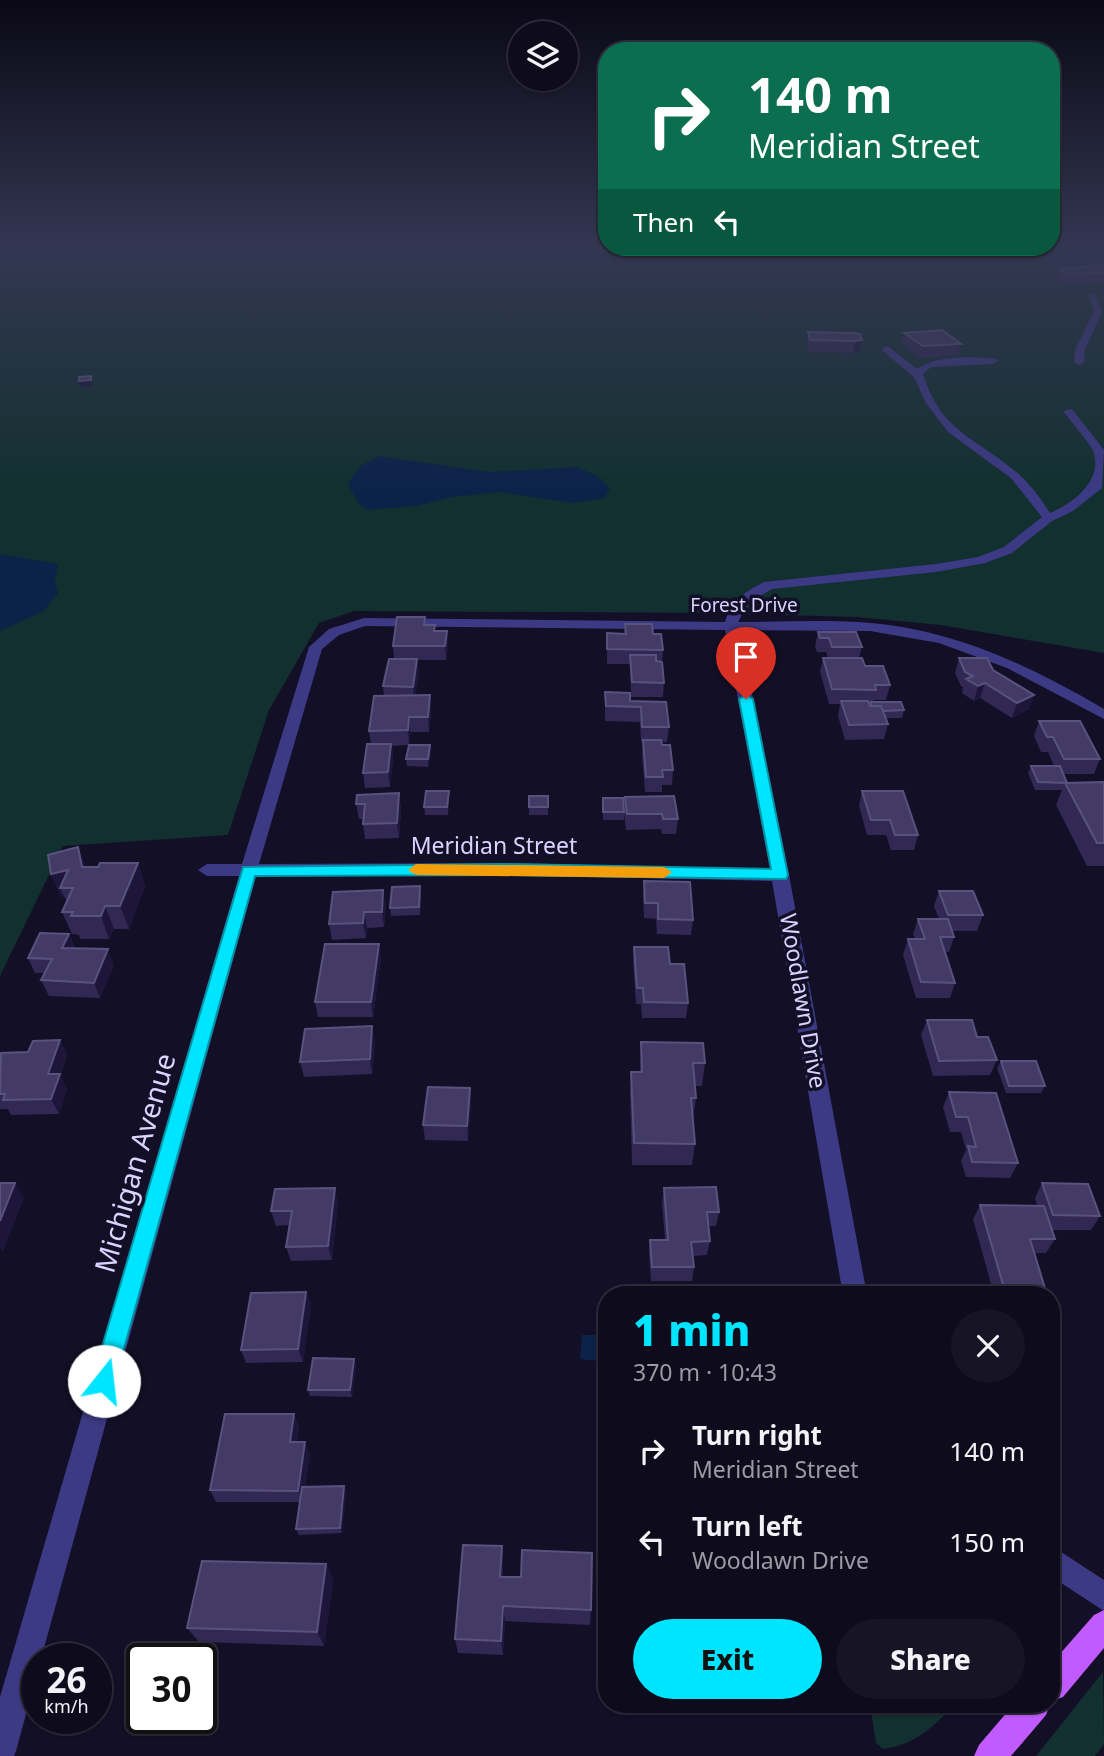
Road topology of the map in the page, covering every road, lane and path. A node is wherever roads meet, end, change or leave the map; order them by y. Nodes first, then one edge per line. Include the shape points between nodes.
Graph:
1 (1090, 328) edge
2 (886, 349) dead end
3 (993, 361) dead end
4 (1079, 362) dead end
5 (918, 375) junction
6 (1068, 411) dead end
7 (1104, 469) edge
8 (1048, 518) junction
9 (364, 622) joint
10 (732, 624) junction
11 (1104, 715) edge
12 (207, 870) dead end
13 (249, 871) junction
14 (780, 875) junction
15 (853, 1286) edge
16 (1060, 1566) edge
17 (1104, 1597) edge
18 (1104, 1625) edge
19 (1060, 1677) edge
20 (1027, 1713) edge
21 (0, 1751) edge
22 (990, 1756) edge

1 - 4 street
2 - 5 street
3 - 5 street via 928,365
5 - 8 street via 938,413 966,443 1011,472
6 - 7 street via 1100,452
7 - 8 street via 1096,488
8 - 10 street via 1009,550 981,560 769,585 740,603
9 - 10 street, Forest Drive
9 - 13 street, Michigan Avenue via 334,632 316,647
10 - 11 street, Forest Drive via 870,627 945,640 1014,665
10 - 14 street, Woodlawn Drive
12 - 13 street, Meridian Street
13 - 14 street, Meridian Street via 503,869
13 - 21 street, Michigan Avenue
14 - 15 street, Woodlawn Drive
16 - 17 street
18 - 19 main road
20 - 22 main road

